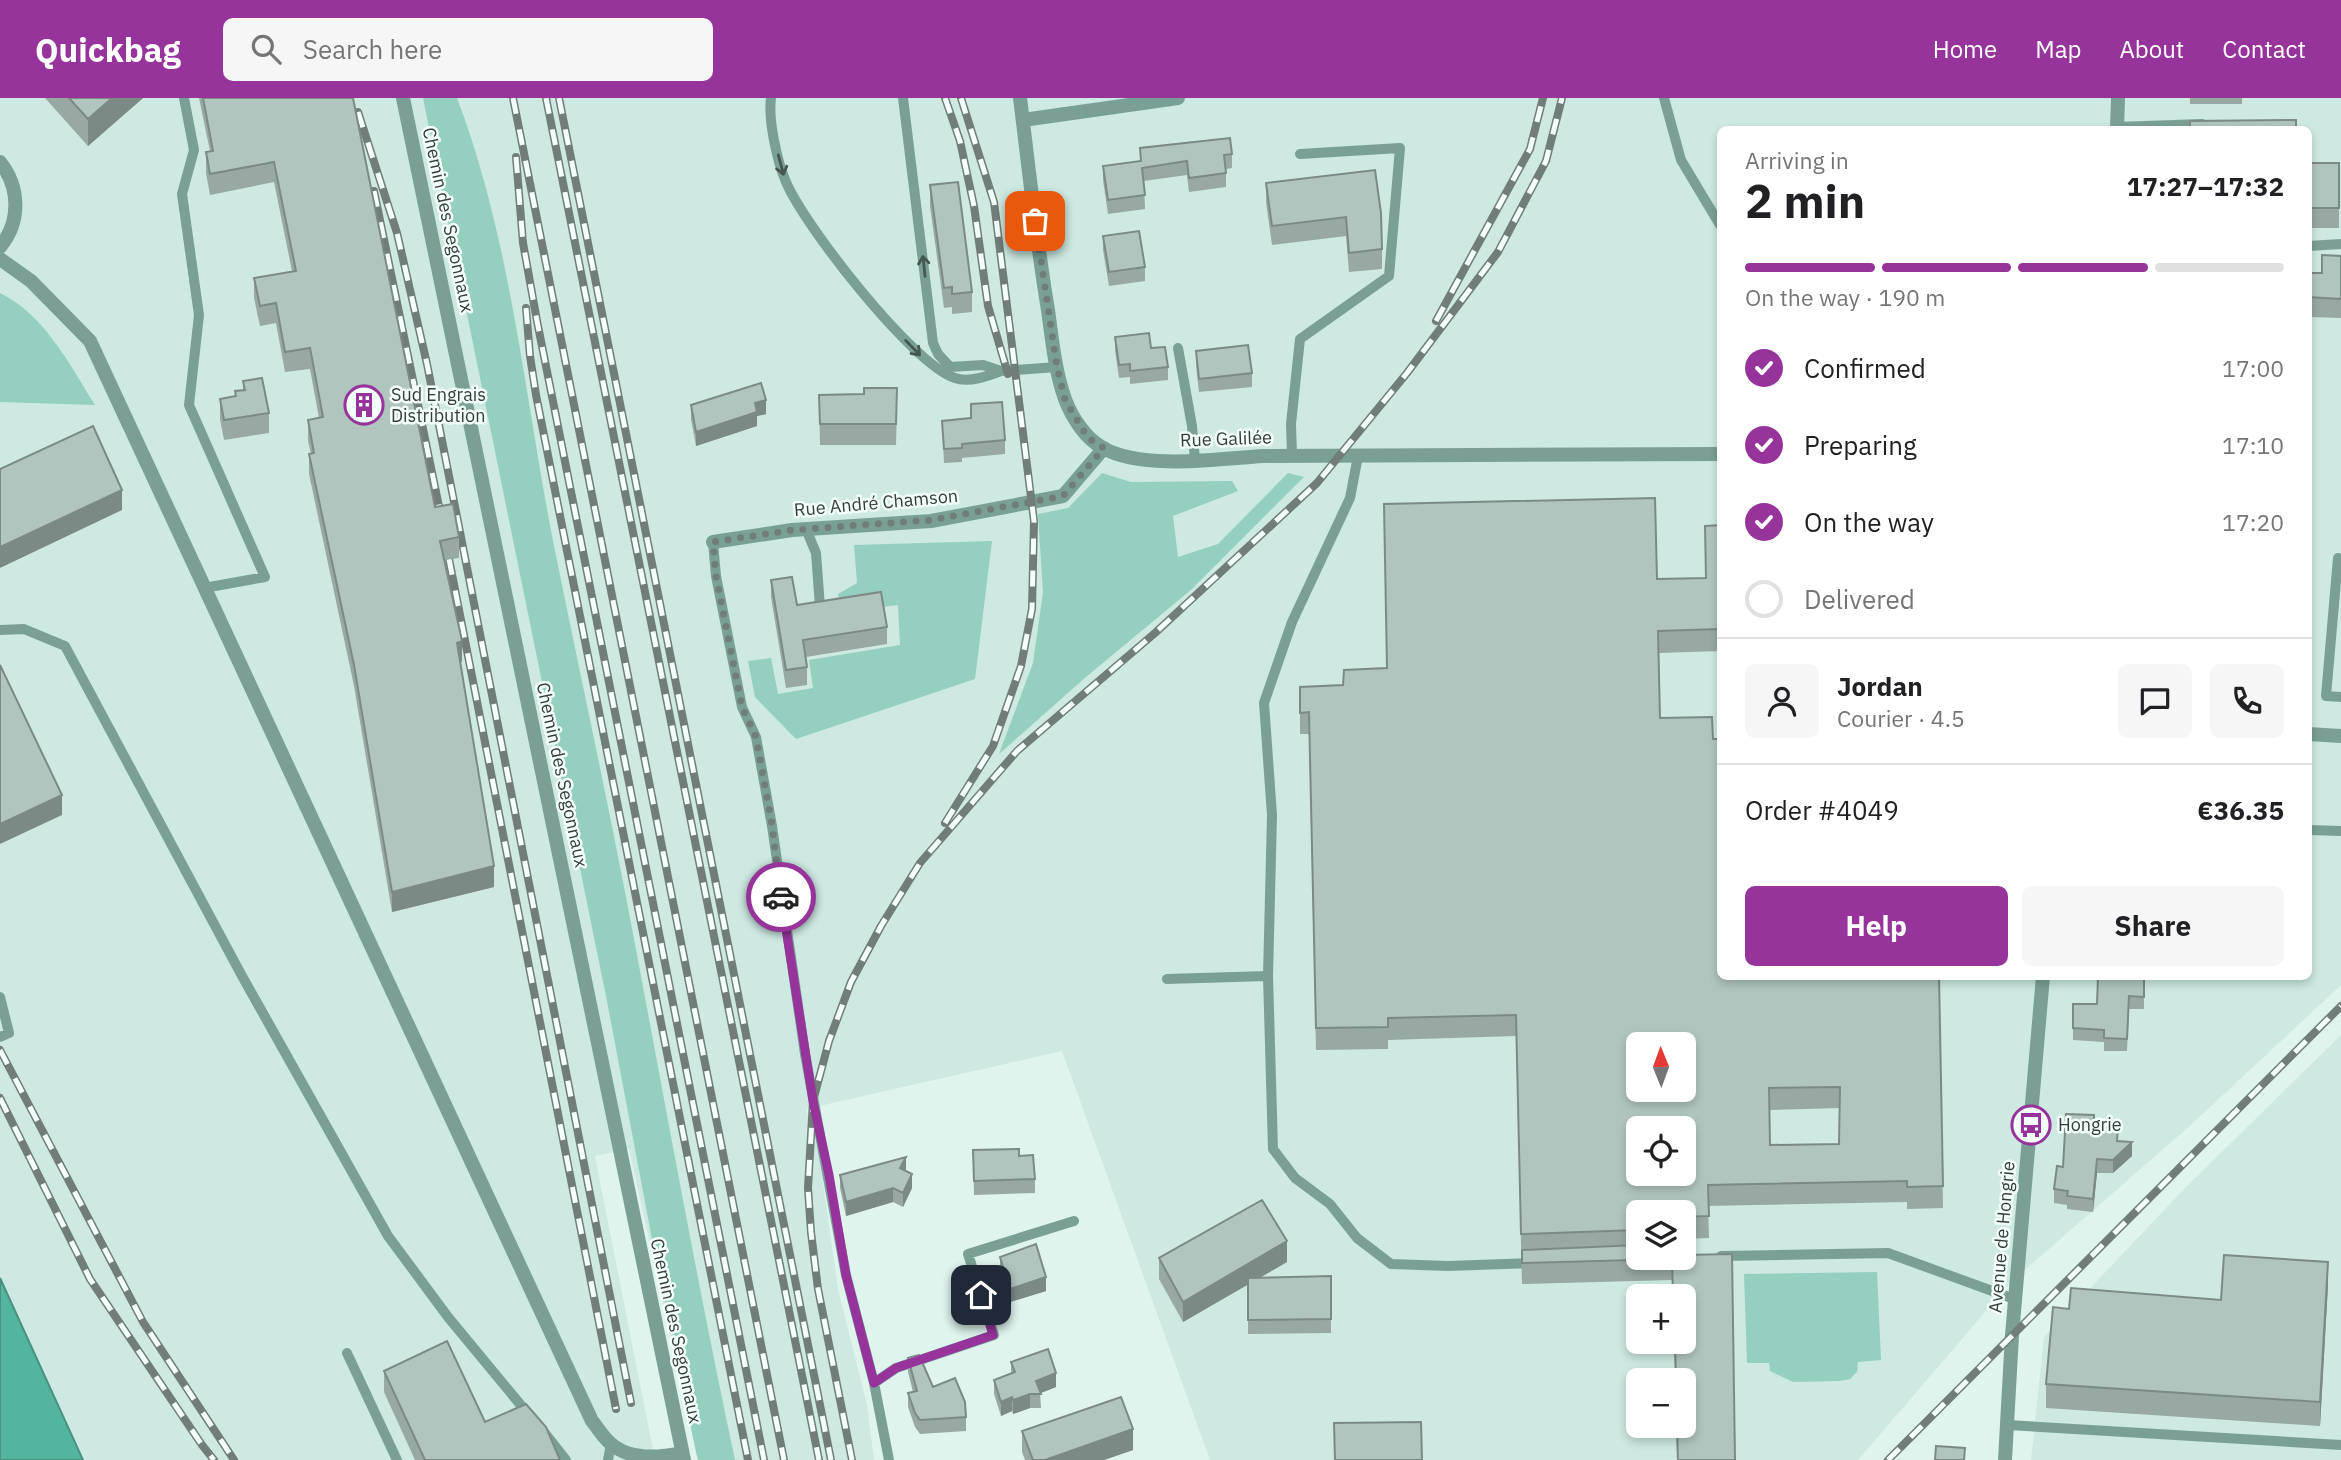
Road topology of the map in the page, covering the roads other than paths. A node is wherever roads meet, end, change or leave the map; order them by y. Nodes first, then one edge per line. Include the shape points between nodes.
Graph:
1 (184, 98) edge
2 (403, 98) edge
3 (771, 98) edge
4 (903, 98) edge
5 (1020, 98) edge
6 (1178, 98) edge
7 (1664, 98) edge
8 (2118, 98) edge
9 (1023, 120) junction
10 (2208, 124) edge
11 (2117, 126) edge
12 (2162, 126) edge
13 (1300, 154) dead end
14 (0, 162) edge
15 (1717, 220) edge
16 (2341, 244) edge
17 (2312, 246) edge
18 (0, 247) edge
19 (0, 259) edge
20 (1178, 348) dead end
21 (1057, 367) junction
22 (1001, 371) junction
23 (1104, 448) junction
24 (1717, 454) edge
25 (1292, 456) junction
26 (1358, 456) junction
27 (1195, 460) junction
28 (806, 529) junction
29 (713, 542) joint
30 (2338, 558) dead end
31 (204, 588) junction
32 (820, 607) edge
33 (0, 630) edge
34 (2341, 697) edge
35 (2312, 734) edge
36 (2341, 736) edge
37 (2312, 830) edge
38 (2341, 831) edge
39 (1268, 976) junction
40 (1167, 979) dead end
41 (2043, 980) edge
42 (0, 997) edge
43 (0, 1037) edge
44 (1074, 1221) dead end
45 (1711, 1257) edge
46 (1544, 1262) edge
47 (2017, 1300) junction
48 (347, 1353) dead end
49 (874, 1383) junction
50 (2008, 1425) junction
51 (611, 1444) junction
52 (2341, 1445) edge
53 (682, 1456) edge
54 (397, 1460) edge
55 (566, 1460) edge
56 (608, 1460) edge
57 (890, 1460) edge
58 (2005, 1460) edge

1 - 31 lane via 194,150 182,194 199,315 189,405 265,577
2 - 53 street, Chemin des Segonnaux
3 -> 22 lane via 775,143 786,182 819,235 891,325 925,360 958,379
22 -> 4 lane via 982,365 950,367 933,343
5 - 9 street, Rue Galilée
6 - 9 street
7 - 15 lane via 1681,160
8 - 11 street
9 - 21 street, Rue Galilée
10 - 12 lane
13 - 25 lane via 1400,148 1389,276 1300,339
14 - 18 street via 12,182 16,201 14,221
16 - 17 lane
19 - 31 street via 30,281 90,341
20 - 27 lane
21 - 22 lane
21 - 23 street, Rue Galilée via 1065,400 1076,420 1088,438
23 - 27 street, Rue Galilée via 1123,457
23 - 28 street, Rue André Chamson via 1063,496 931,520
24 - 26 street, Rue Galilée
25 - 26 street, Rue Galilée
25 - 27 street, Rue Galilée
26 - 39 lane via 1350,498 1292,622 1264,703 1272,814
28 - 29 street, Rue André Chamson
28 - 32 lane via 816,553
29 - 49 lane via 742,707 756,737 772,825 807,1066 846,1275
30 - 34 lane via 2326,696
31 - 51 street via 592,1421
33 - 55 lane via 24,629 65,646 388,1236
35 - 36 street
37 - 38 lane
39 - 40 lane
39 - 46 lane via 1273,1149 1295,1178 1330,1204 1357,1238 1391,1264
41 - 47 street, Avenue de Hongrie
42 - 43 lane via 9,1033
44 - 49 lane via 968,1254 993,1335 896,1368
45 - 47 lane via 1888,1253
47 - 50 street, Avenue de Hongrie
48 - 54 lane
49 - 57 lane
50 - 52 lane
50 - 58 street, Avenue de Hongrie
51 - 53 street via 641,1457
51 - 56 lane

